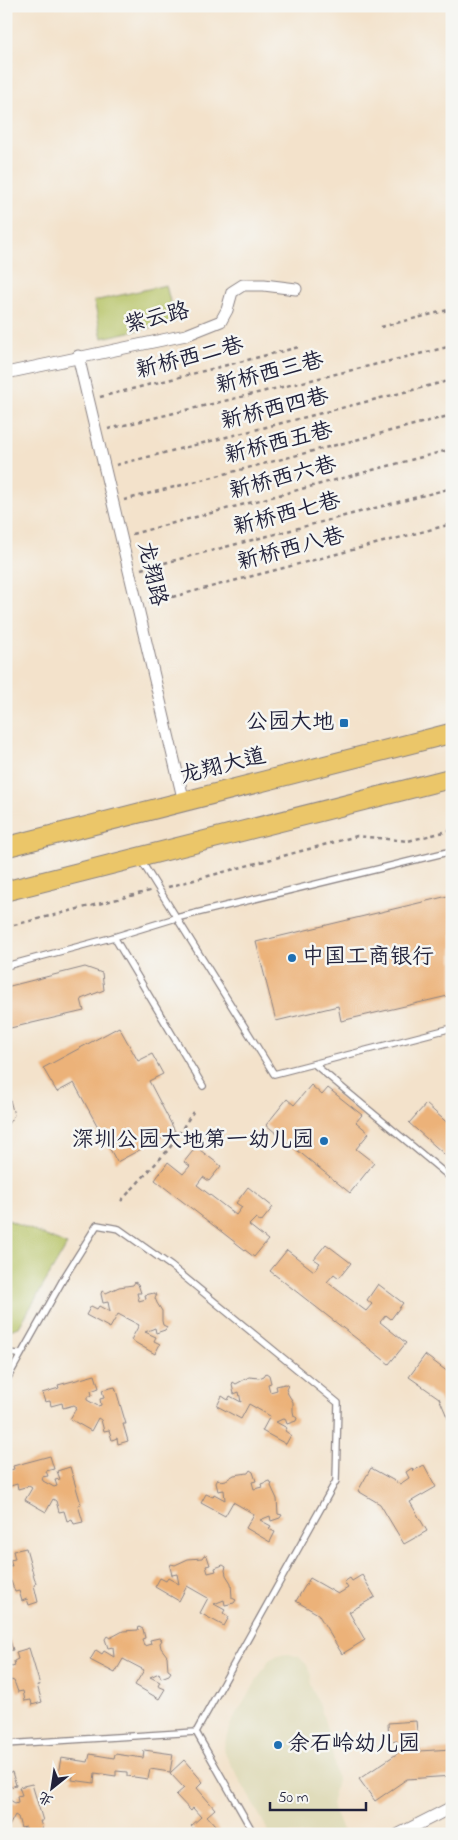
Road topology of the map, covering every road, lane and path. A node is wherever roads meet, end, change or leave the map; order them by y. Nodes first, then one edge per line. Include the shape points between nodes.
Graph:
1 (296, 289) dead end
2 (452, 309) edge
3 (381, 327) dead end
4 (299, 346) dead end
5 (452, 346) edge
6 (78, 356) junction
7 (6, 372) edge
8 (452, 380) edge
9 (89, 400) junction
10 (452, 415) edge
11 (96, 432) junction
12 (452, 449) edge
13 (105, 468) junction
14 (452, 488) edge
15 (113, 502) junction
16 (452, 524) edge
17 (121, 537) junction
18 (130, 572) junction
19 (137, 606) junction
20 (452, 733) edge
21 (452, 778) edge
22 (184, 802) junction
23 (452, 830) edge
24 (6, 847) edge
25 (452, 851) edge
26 (139, 857) junction
27 (158, 889) junction
28 (6, 891) edge
29 (176, 918) junction
30 (6, 927) edge
31 (114, 937) junction
32 (6, 966) edge
33 (452, 1028) edge
34 (314, 1064) junction
35 (202, 1086) dead end
36 (193, 1112) dead end
37 (452, 1179) edge
38 (121, 1201) dead end
39 (6, 1353) edge
40 (20, 1354) junction
41 (6, 1381) edge
42 (196, 1732) junction
43 (6, 1744) edge
44 (452, 1807) edge
45 (254, 1834) edge
46 (399, 1834) edge

1 - 6 street, 紫云路 via 243,285 232,292 221,321 186,335
2 - 3 path
4 - 9 path, 新桥西二巷
5 - 11 path, 新桥西三巷
6 - 7 street, 紫云路
6 - 9 street, 龙翔路
8 - 13 path, 新桥西四巷
9 - 11 street, 龙翔路
10 - 15 path, 新桥西五巷
11 - 13 street, 龙翔路
12 - 17 path, 新桥西六巷
13 - 15 street, 龙翔路
14 - 18 path, 新桥西七巷
15 - 17 street, 龙翔路
16 - 19 path, 新桥西八巷
17 - 18 street, 龙翔路
18 - 19 street, 龙翔路
19 - 22 street, 龙翔路
20 - 22 main road, 龙翔大道
21 - 26 main road
22 - 24 main road, 龙翔大道
23 - 27 path via 408,841 357,836
25 - 29 lane
26 - 27 lane
26 - 28 main road
27 - 29 lane
27 - 30 path
29 - 31 lane
29 - 34 lane via 274,1074
31 - 32 lane
31 - 35 lane
33 - 34 lane
34 - 37 lane
36 - 38 path via 169,1149
39 - 40 lane
40 - 41 lane
40 - 42 lane via 97,1225 118,1229 171,1266 338,1403 336,1481
42 - 43 lane
42 - 45 lane
44 - 46 street

